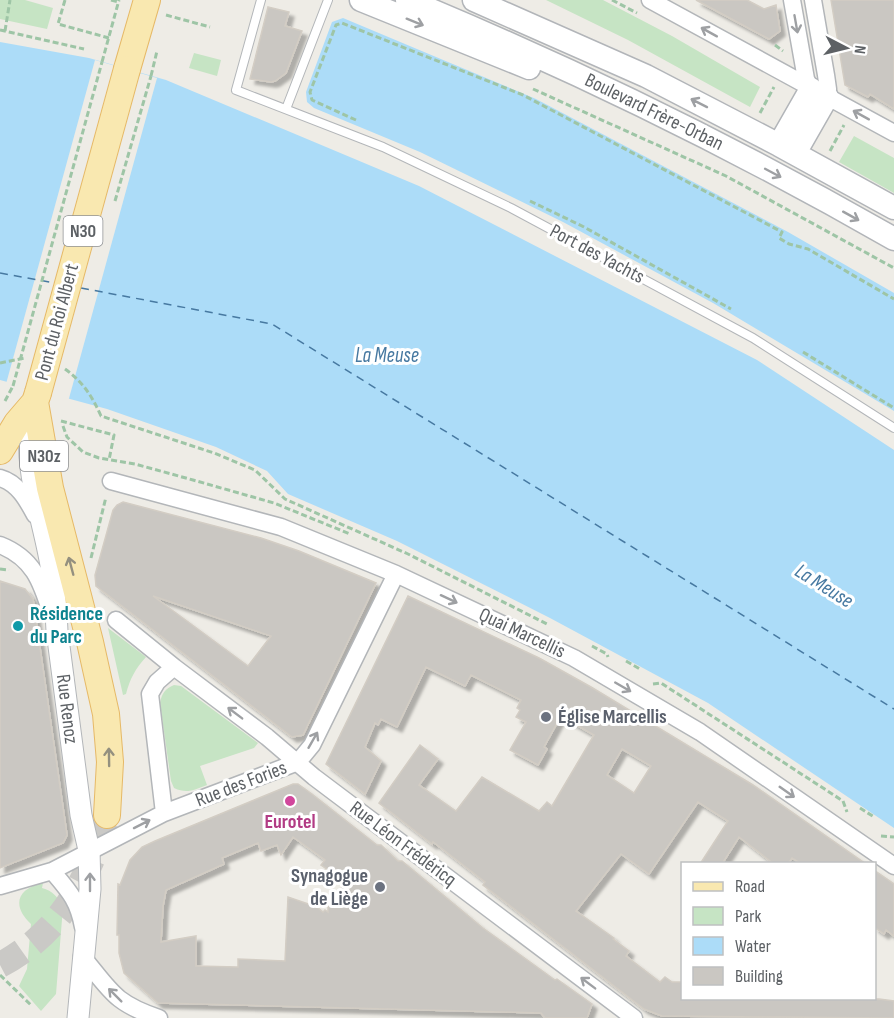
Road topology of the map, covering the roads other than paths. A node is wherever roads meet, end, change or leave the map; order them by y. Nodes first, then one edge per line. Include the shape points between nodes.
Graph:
1 (261, 0) edge
2 (328, 0) edge
3 (361, 0) edge
4 (407, 0) edge
5 (474, 0) edge
6 (509, 0) edge
7 (651, 0) edge
8 (792, 0) edge
9 (813, 0) edge
10 (156, 7) edge
11 (573, 44) junction
12 (820, 45) junction
13 (800, 48) junction
14 (611, 91) junction
15 (819, 93) junction
16 (286, 109) junction
17 (894, 134) edge
18 (787, 149) junction
19 (894, 208) edge
20 (894, 239) edge
21 (37, 398) junction
22 (894, 428) edge
23 (0, 451) edge
24 (0, 478) edge
25 (111, 481) road end
26 (44, 532) junction
27 (0, 545) edge
28 (396, 574) junction
29 (116, 620) dead end
30 (57, 631) junction
31 (174, 667) junction
32 (298, 762) junction
33 (165, 813) junction
34 (107, 815) tunnel mouth
35 (89, 850) junction
36 (894, 866) edge
37 (51, 871) junction
38 (0, 886) edge
39 (84, 934) junction
40 (82, 956) junction
41 (78, 1018) edge
42 (159, 1018) edge
43 (634, 1018) edge

1 - 16 lane, Port des Yachts via 236,90
2 - 16 lane
3 -> 14 main road via 579,86
4 - 14 main road, Boulevard Frère-Orban
5 - 11 main road, Boulevard Frère-Orban
6 - 11 main road via 547,20
15 -> 7 street
8 -> 13 street
9 - 12 street
10 - 21 main road, Pont du Roi Albert / N30, bridge via 127,69
18 -> 11 main road, Boulevard Frère-Orban via 646,76
12 - 13 street
12 - 15 street via 828,89
13 - 15 street via 806,80
14 -> 20 main road, Boulevard Frère-Orban via 738,154
17 -> 15 street
15 - 18 main road
16 - 22 lane, Port des Yachts via 383,147 511,208 753,338
18 - 19 main road, Boulevard Frère-Orban
21 - 23 main road, N30
21 - 26 street, Rue Renoz via 28,454
34 -> 21 main road, N30z via 110,762 106,714 50,488
24 - 26 street via 25,496
25 - 28 street, Quai Marcellis via 281,527
26 - 30 street, Rue Renoz
27 - 30 street via 15,551 36,574
32 -> 28 street, Rue des Fories via 312,745
28 -> 36 street, Quai Marcellis via 574,658 690,726
29 - 31 street, Rue Léon Frédéricq
30 - 35 street, Rue Renoz
32 -> 31 street, Rue Léon Frédéricq
31 - 33 street via 150,694
32 - 33 street, Rue des Fories
43 -> 32 street, Rue Léon Frédéricq
35 -> 33 street, Rue des Fories
35 - 37 street, Rue des Fories
39 -> 35 street, Rue Renoz via 90,889
37 - 38 street, Rue des Fories
37 - 39 street via 76,901
39 - 40 street, Rue Renoz
40 - 41 street, Rue Renoz
42 -> 40 street via 131,1008 115,997

